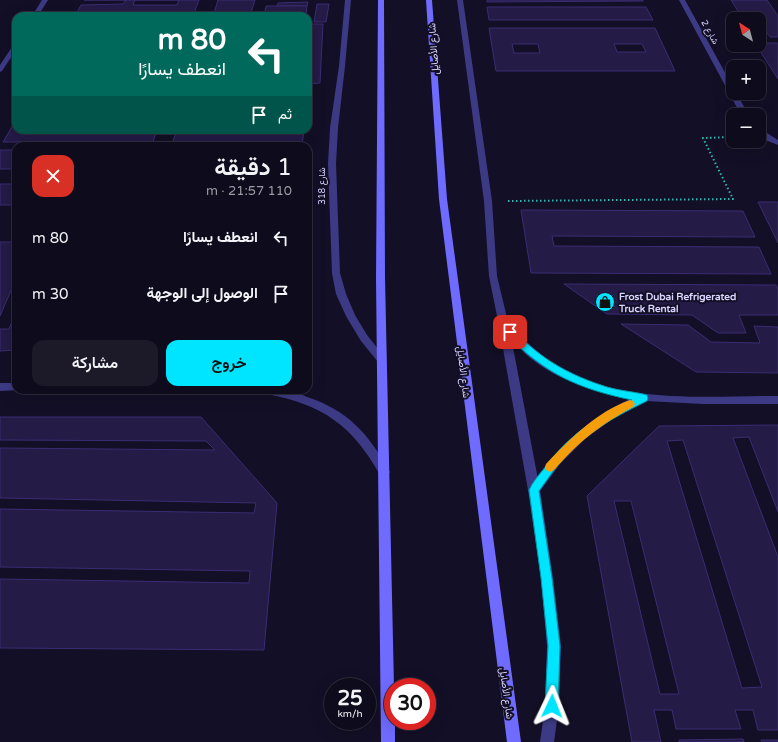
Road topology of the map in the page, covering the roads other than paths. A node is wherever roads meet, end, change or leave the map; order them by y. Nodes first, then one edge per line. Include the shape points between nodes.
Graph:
1 (45, 0) edge
2 (348, 0) edge
3 (382, 0) edge
4 (430, 0) edge
5 (460, 0) edge
6 (682, 0) edge
7 (38, 12) edge
8 (12, 51) edge
9 (0, 70) edge
10 (741, 108) edge
11 (766, 137) edge
12 (778, 143) edge
13 (504, 326) junction
14 (381, 359) junction
15 (0, 387) edge
16 (12, 387) edge
17 (290, 394) edge
18 (643, 398) junction
19 (778, 400) edge
20 (384, 472) junction
21 (534, 490) junction
22 (388, 742) edge
23 (514, 742) edge
24 (547, 742) edge

1 - 7 street
2 - 14 street, شارع 318 via 332,164 336,273 351,316
3 - 14 main road
4 - 23 main road, شارع الأصايل via 443,199
5 - 13 street via 488,201 493,276
6 - 10 street, شارع 2
8 - 9 street
11 - 12 street
13 - 18 street via 528,351 561,373 601,389
13 - 21 street
14 - 20 main road
15 - 16 street
17 - 20 street via 317,404 344,422 367,444
18 - 19 street
18 - 21 street via 607,416 574,441 559,456
20 - 22 main road
21 - 24 street via 554,646 552,706

